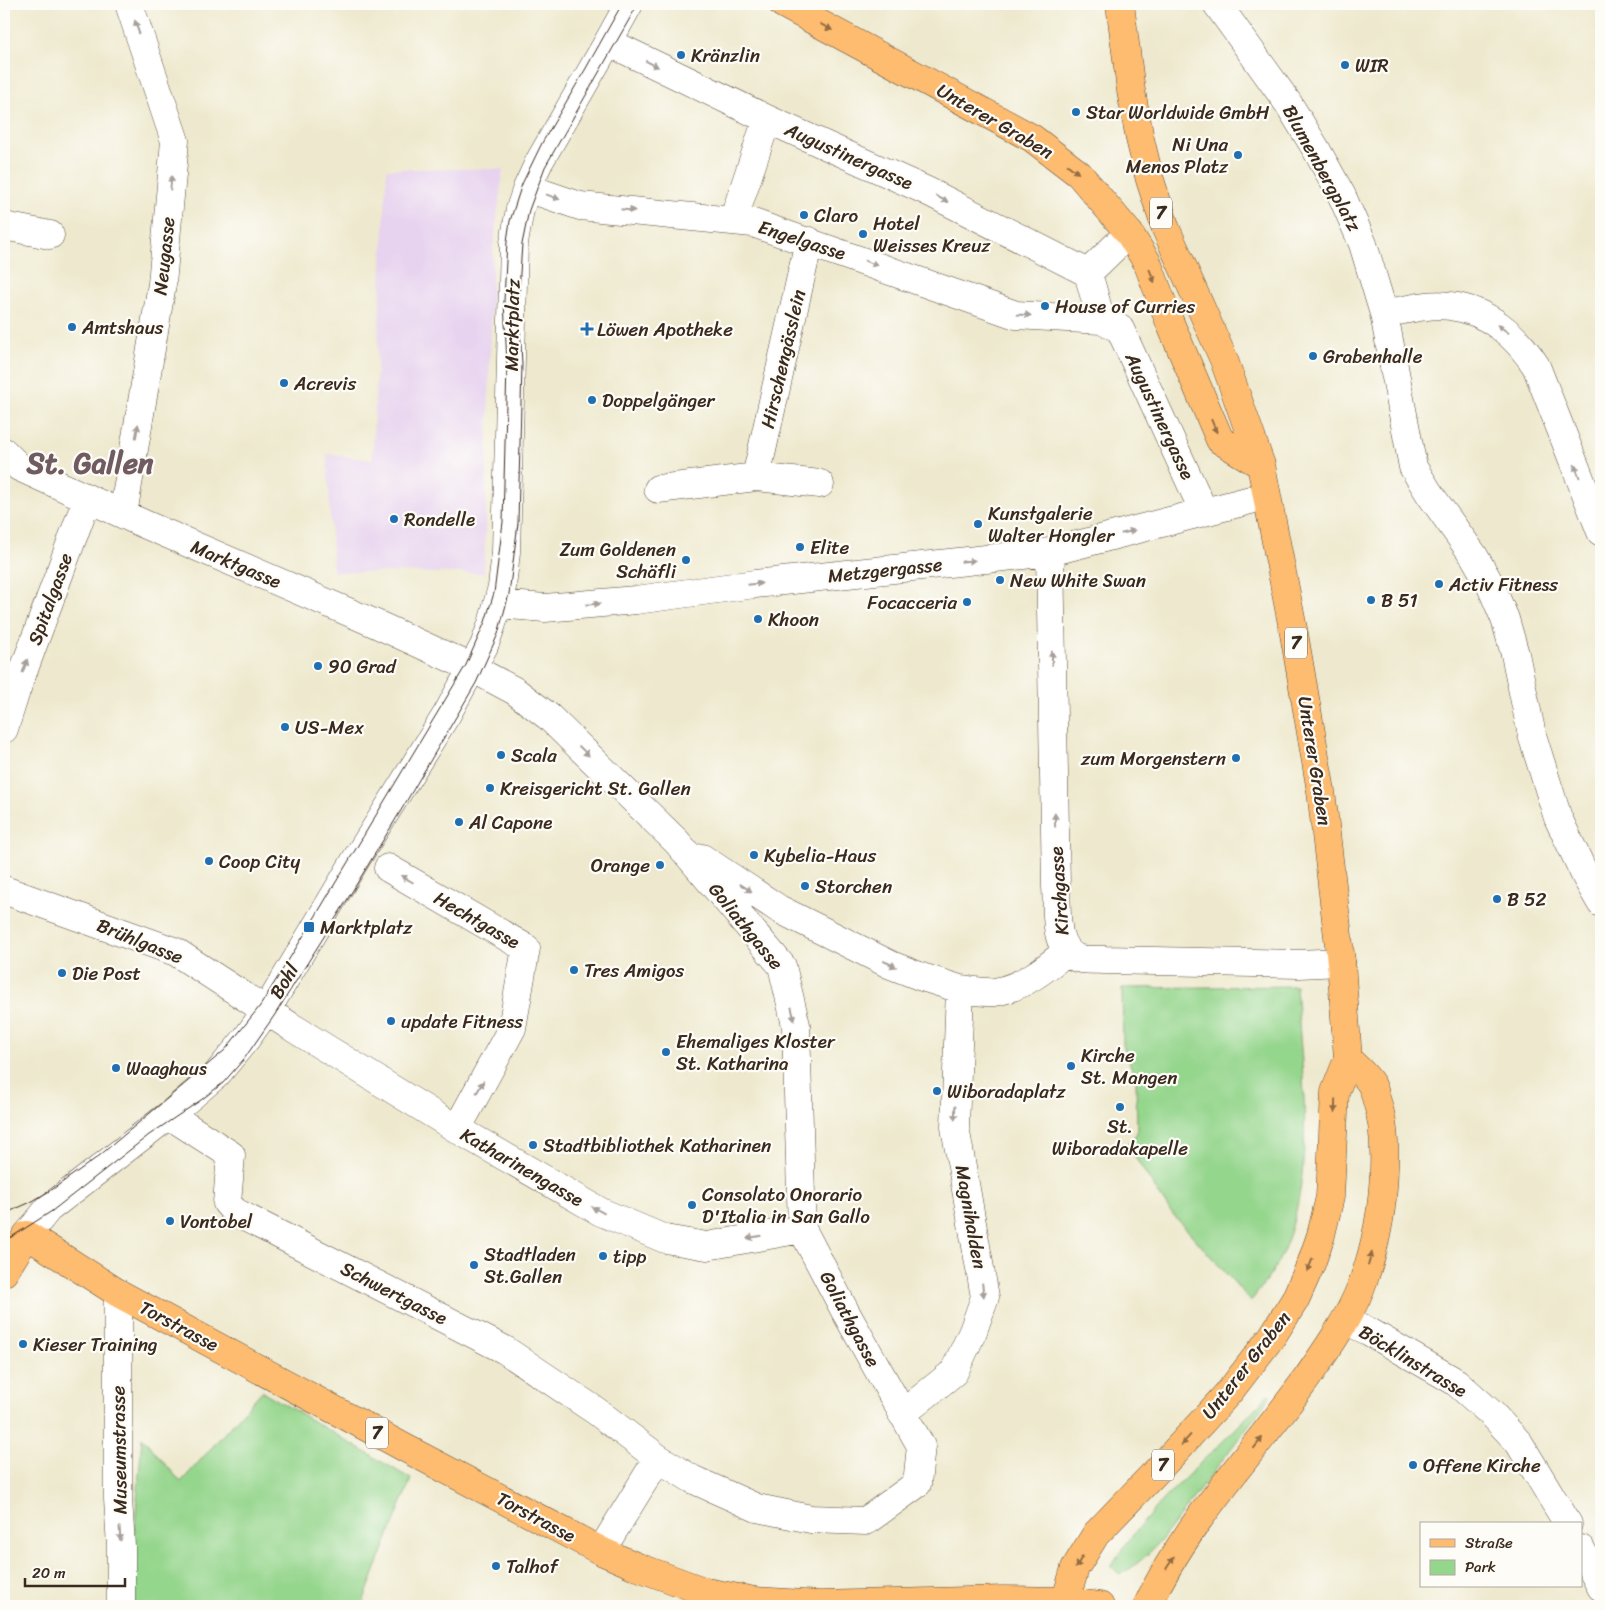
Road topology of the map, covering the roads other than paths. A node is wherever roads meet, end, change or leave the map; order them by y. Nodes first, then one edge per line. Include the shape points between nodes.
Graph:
1 (129, 4) edge
2 (629, 4) edge
3 (783, 4) edge
4 (1120, 4) edge
5 (1217, 4) edge
6 (608, 42) junction
7 (767, 119) junction
8 (526, 188) junction
9 (733, 220) junction
10 (4, 226) edge
11 (1129, 233) junction
12 (50, 234) dead end
13 (809, 241) junction
14 (1088, 273) junction
15 (1384, 314) junction
16 (1101, 320) junction
17 (4, 452) edge
18 (1261, 465) junction
19 (756, 477) junction
20 (820, 484) dead end
21 (658, 489) dead end
22 (1266, 496) junction
23 (88, 498) junction
24 (1204, 512) junction
25 (123, 514) junction
26 (1601, 532) edge
27 (1050, 552) junction
28 (498, 604) junction
29 (472, 668) junction
30 (4, 729) edge
31 (677, 842) junction
32 (388, 868) dead end
33 (4, 890) edge
34 (1601, 903) edge
35 (1066, 952) junction
36 (1341, 962) junction
37 (960, 990) junction
38 (266, 1011) junction
39 (1348, 1059) junction
40 (169, 1114) junction
41 (457, 1129) junction
42 (802, 1228) junction
43 (15, 1237) edge
44 (4, 1272) edge
45 (118, 1293) junction
46 (1345, 1320) junction
47 (902, 1414) junction
48 (658, 1458) junction
49 (1567, 1522) edge
50 (601, 1551) junction
51 (1582, 1551) edge
52 (1601, 1588) edge
53 (756, 1604) edge
54 (1064, 1604) edge
55 (121, 1606) edge
56 (1100, 1606) edge
57 (1147, 1606) edge

25 -> 1 street, Neugasse via 162,284 176,141
2 - 6 street, Marktplatz
3 -> 11 main road, Unterer Graben via 1032,138 1079,174
4 - 18 main road, Unterer Graben / 7 via 1140,139 1150,180 1166,229 1224,360
5 - 15 street, Blumenbergplatz via 1288,103 1342,196 1363,244
6 -> 7 street, Augustinergasse
6 - 8 street, Marktplatz
7 - 9 street
7 -> 14 street, Augustinergasse via 927,191
8 -> 9 street, Engelgasse via 580,206
8 - 28 street, Marktplatz via 514,242 506,552
9 - 13 street, Engelgasse
10 - 12 street
11 - 14 street
11 -> 18 main road, Unterer Graben via 1146,262 1220,440
13 -> 16 street, Engelgasse via 1016,315
13 - 19 street, Hirschengässlein
14 - 16 street
26 -> 15 street via 1536,366 1509,332 1473,311 1449,306 1417,307
15 - 34 street, Blumenbergplatz via 1413,467 1490,584 1515,654 1532,735 1558,818
16 - 24 street, Augustinergasse via 1120,329
17 - 23 street, Marktgasse via 19,467
18 - 22 main road, Unterer Graben / 7
19 - 20 street
19 - 21 street
22 - 24 street, Metzgergasse
22 - 36 main road, Unterer Graben / 7 via 1321,791
23 - 25 street, Marktgasse
30 -> 23 street, Spitalgasse
27 -> 24 street, Metzgergasse
25 - 29 street, Marktgasse
28 -> 27 street, Metzgergasse via 545,608 636,600
35 -> 27 street, Kirchgasse via 1059,940 1056,886
28 - 29 street, Marktplatz via 484,646
29 -> 31 street, Goliathgasse via 515,691 549,717
29 - 38 street, Bohl
31 -> 37 street via 778,909 892,965
31 -> 42 street, Goliathgasse via 782,966 796,1025
41 -> 32 street, Hechtgasse via 512,1028 526,948
33 - 38 street, Brühlgasse via 176,952
35 - 36 street, Kirchgasse via 1079,959 1105,960
35 - 37 street via 1018,986 994,992
36 - 39 main road, Unterer Graben / 7
37 -> 47 street, Magnihalden via 955,1127 985,1297 954,1372
38 - 40 street, Bohl via 217,1074
38 - 41 street, Katharinengasse
46 -> 39 main road via 1371,1256 1381,1204 1384,1152 1382,1117 1371,1084
39 -> 54 main road, Unterer Graben / 7 via 1335,1092 1330,1197 1321,1235 1295,1300 1273,1336 1230,1392 1096,1534 1075,1568
40 - 43 street, Bohl
40 - 48 street, Schwertgasse via 231,1155 227,1204 235,1212 504,1350 596,1411
42 -> 41 street, Katharinengasse via 707,1246 665,1239 601,1212
42 - 47 street, Goliathgasse
43 - 44 main road
43 - 45 main road, Torstrasse / 7
45 - 50 main road, Torstrasse / 7
45 -> 55 street, Museumstrasse
46 - 49 street, Böcklinstrasse via 1456,1382 1493,1415 1519,1443
57 -> 46 main road via 1161,1577 1196,1525 1293,1398
47 - 48 street, Schwertgasse via 921,1446 917,1484 866,1521 810,1519 757,1508 692,1479
48 - 50 street
50 - 53 main road, Torstrasse / 7 via 706,1592
51 - 52 street
53 - 54 main road, Torstrasse / 7 via 1004,1600
54 - 56 main road, Torstrasse / 7

